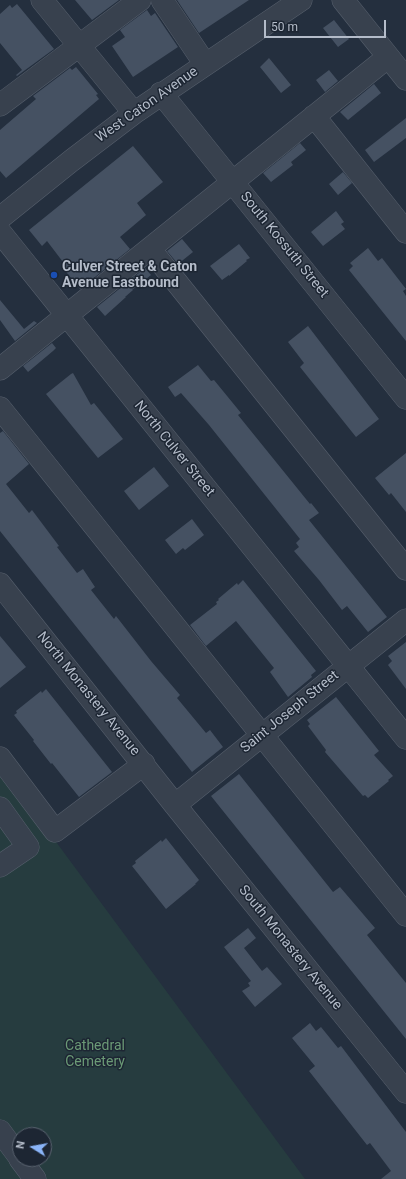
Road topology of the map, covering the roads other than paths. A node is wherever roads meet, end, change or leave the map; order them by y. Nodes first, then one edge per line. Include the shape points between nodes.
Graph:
1 (42, 0) edge
2 (140, 0) edge
3 (162, 0) edge
4 (301, 0) edge
5 (343, 0) edge
6 (80, 46) junction
7 (388, 57) junction
8 (205, 64) junction
9 (406, 79) edge
10 (161, 93) junction
11 (2, 100) edge
12 (134, 113) junction
13 (314, 116) junction
14 (233, 182) junction
15 (0, 218) edge
16 (0, 232) edge
17 (406, 232) edge
18 (150, 248) junction
19 (67, 315) junction
20 (0, 369) edge
21 (406, 398) edge
22 (0, 408) edge
23 (406, 569) edge
24 (0, 584) edge
25 (406, 620) edge
26 (348, 666) junction
27 (262, 735) junction
28 (406, 738) edge
29 (0, 758) edge
30 (144, 764) junction
31 (174, 805) junction
32 (0, 808) edge
33 (0, 866) edge
34 (406, 915) edge
35 (404, 1086) edge
36 (0, 1131) edge
37 (12, 1148) edge
38 (26, 1167) edge
39 (35, 1179) edge

1 - 6 street
2 - 6 street
3 - 8 street
4 - 8 street, West Caton Avenue
5 - 7 street
6 - 11 street
6 - 12 street
7 - 9 street
7 - 13 street
8 - 10 street, West Caton Avenue
10 - 12 street, West Caton Avenue
10 - 14 street, South Kossuth Street
12 - 15 street, West Caton Avenue
13 - 14 street
13 - 17 street
14 - 18 street
14 - 21 street, South Kossuth Street
16 - 19 street, North Culver Street
18 - 19 street
18 - 23 street
19 - 20 street
19 - 26 street, North Culver Street
22 - 27 street
24 - 30 street, North Monastery Avenue
25 - 26 street, Saint Joseph Street
26 - 27 street, Saint Joseph Street
26 - 28 street, North Culver Street
27 - 31 street, Saint Joseph Street
27 - 34 street
29 - 30 street via 55,831
30 - 31 street, North Monastery Avenue
31 - 35 street, South Monastery Avenue
32 - 33 street via 28,848
36 - 37 street
38 - 39 street

